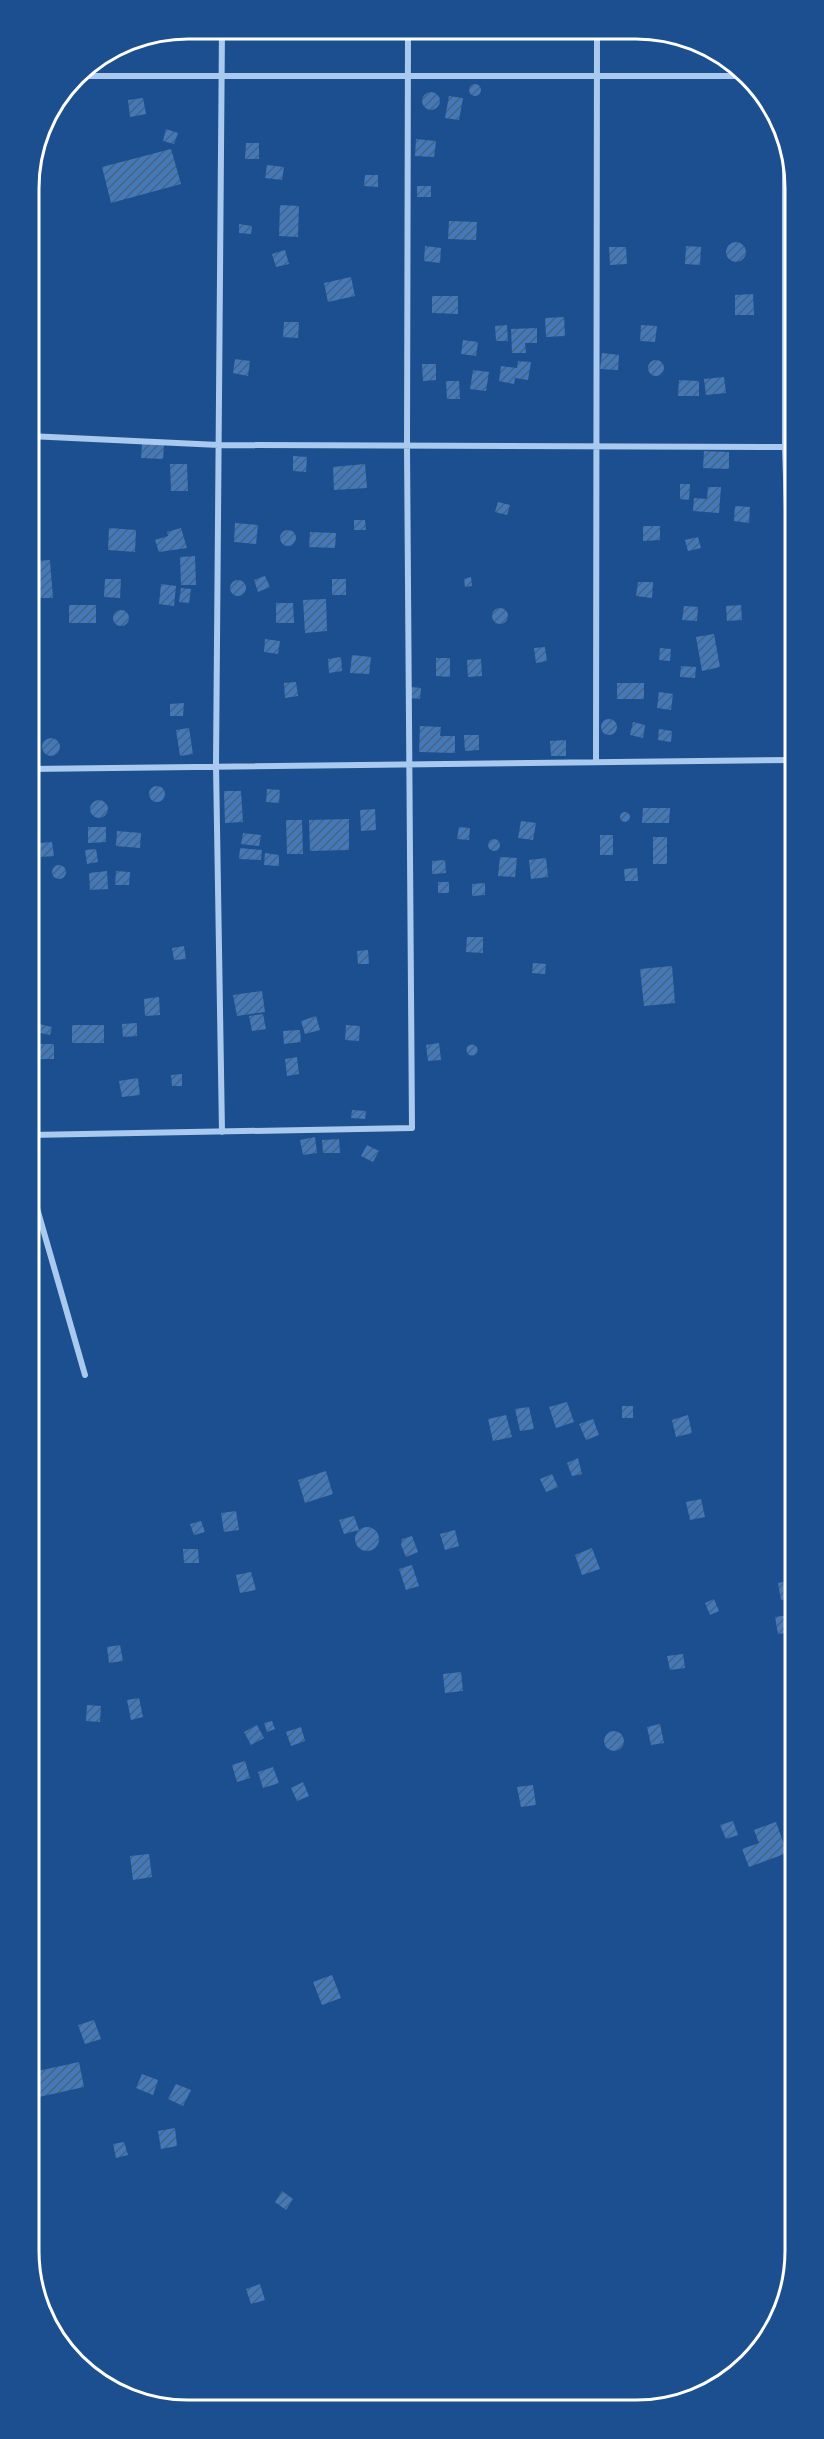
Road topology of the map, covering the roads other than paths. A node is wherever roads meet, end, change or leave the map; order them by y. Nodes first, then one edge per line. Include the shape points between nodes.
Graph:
1 (222, 39) edge
2 (408, 39) edge
3 (597, 39) edge
4 (90, 76) edge
5 (221, 76) junction
6 (407, 76) junction
7 (596, 76) junction
8 (733, 76) edge
9 (39, 437) edge
10 (219, 446) junction
11 (596, 447) junction
12 (785, 447) edge
13 (407, 448) junction
14 (785, 760) edge
15 (596, 761) junction
16 (409, 763) junction
17 (216, 765) junction
18 (39, 769) edge
19 (222, 1132) junction
20 (39, 1135) edge
21 (39, 1215) edge
22 (85, 1375) dead end

1 - 5 street
2 - 6 street
3 - 7 street
4 - 5 street
5 - 6 street
5 - 10 street
6 - 7 street
6 - 13 street
7 - 8 street
7 - 11 street
9 - 10 street
10 - 13 street
10 - 17 street
11 - 12 street
11 - 13 street
11 - 15 street
13 - 16 street
14 - 15 street
15 - 16 street
16 - 17 street
16 - 19 street via 412,1128
17 - 18 street
17 - 19 street
19 - 20 street
21 - 22 street

